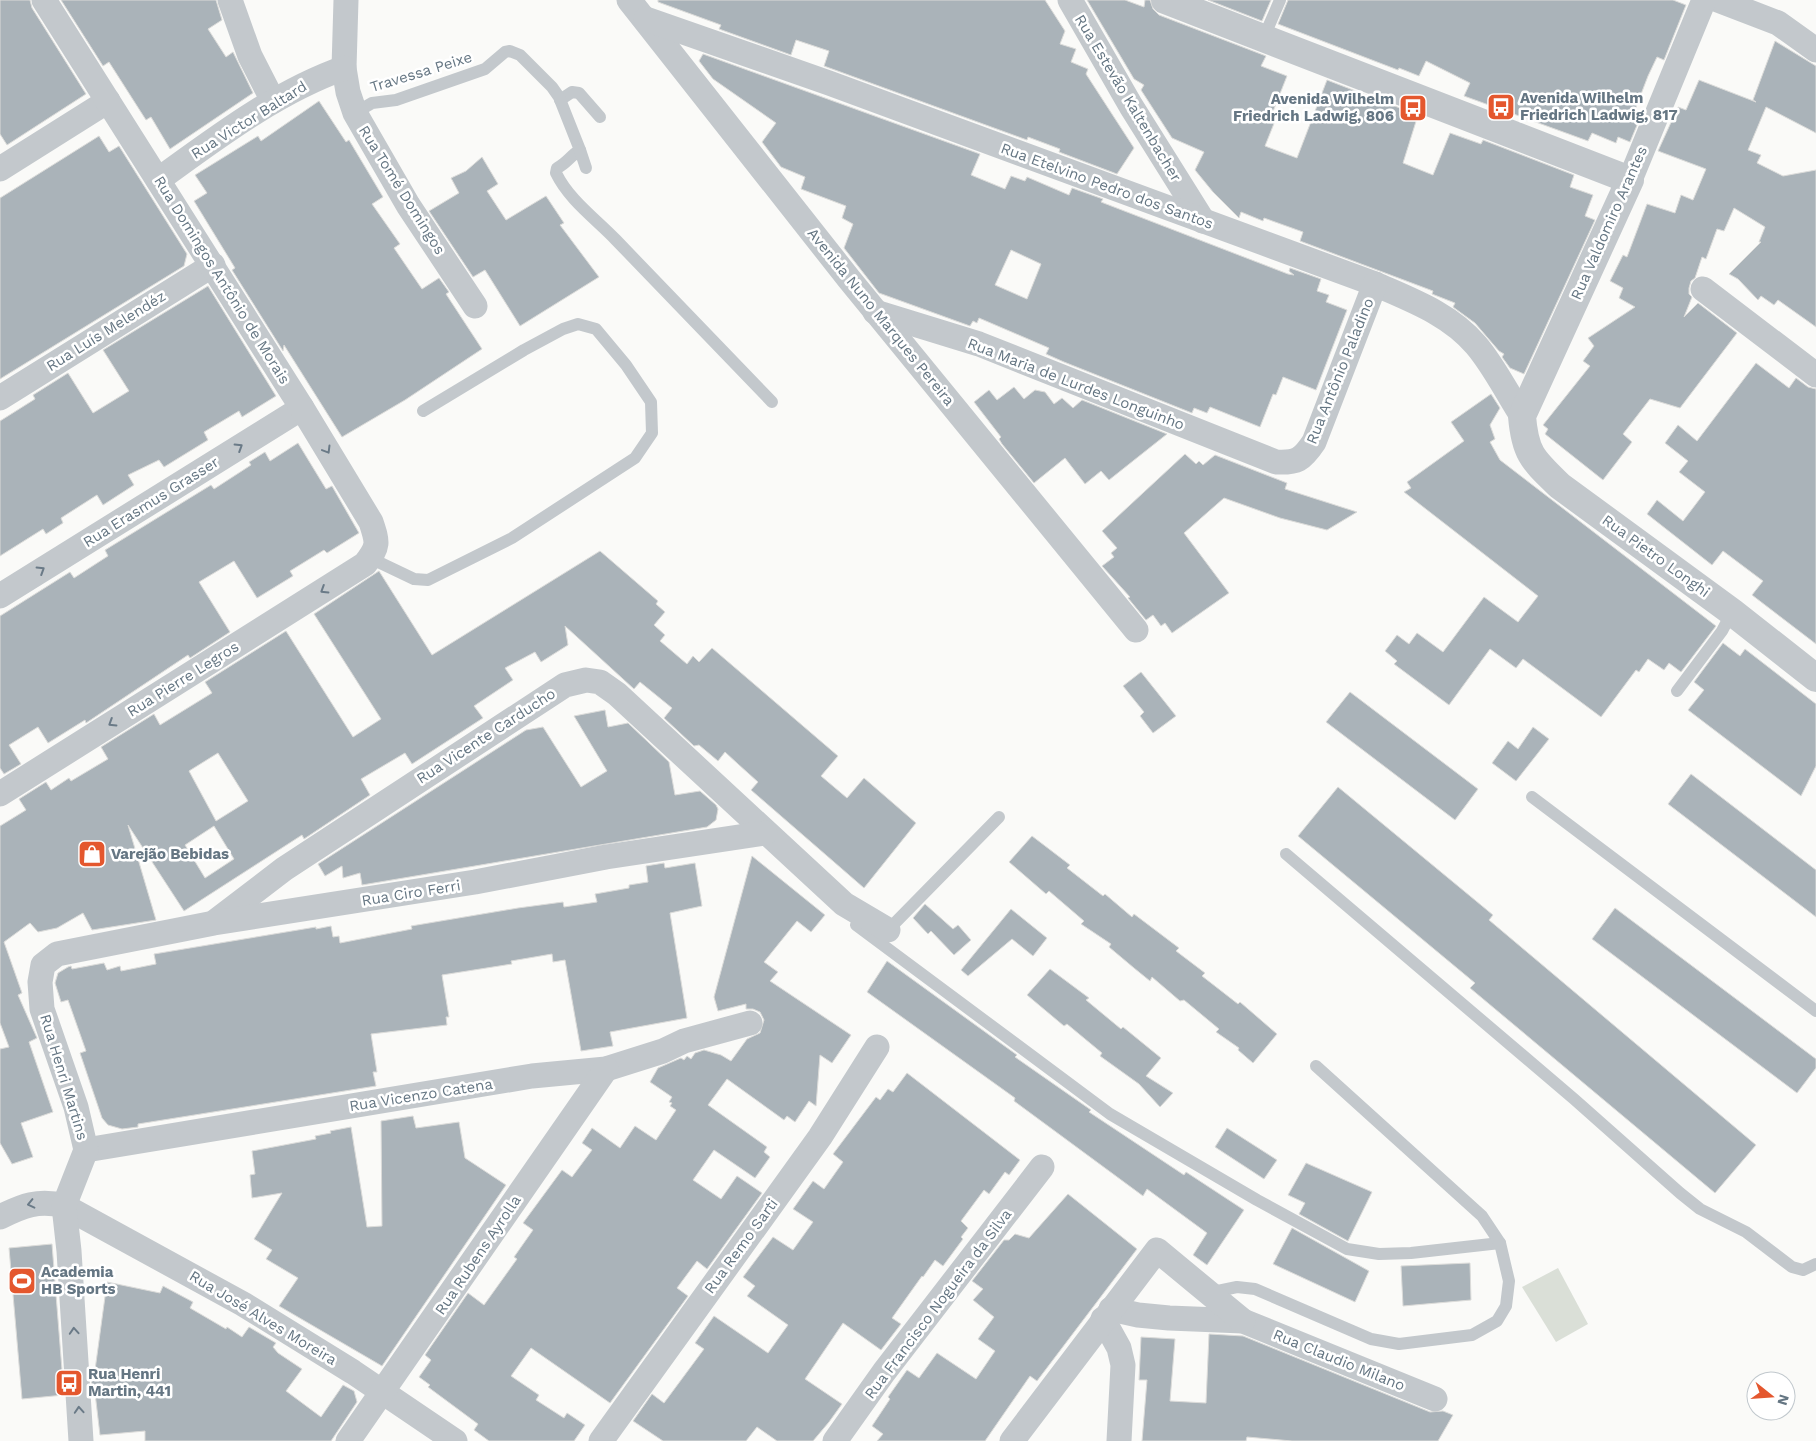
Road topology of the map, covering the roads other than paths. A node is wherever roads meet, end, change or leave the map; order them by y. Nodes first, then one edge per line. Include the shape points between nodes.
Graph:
1 (44, 0) edge
2 (230, 0) edge
3 (346, 0) edge
4 (629, 0) edge
5 (1070, 0) edge
6 (1164, 0) edge
7 (1280, 0) edge
8 (1704, 0) edge
9 (1718, 0) edge
10 (646, 19) junction
11 (1264, 37) junction
12 (1816, 50) edge
13 (344, 68) junction
14 (560, 100) junction
15 (108, 101) junction
16 (273, 102) junction
17 (355, 113) junction
18 (600, 117) dead end
19 (580, 150) junction
20 (586, 168) dead end
21 (0, 169) edge
22 (158, 180) junction
23 (1630, 180) junction
24 (1203, 221) junction
25 (213, 265) junction
26 (1374, 284) junction
27 (1703, 289) dead end
28 (475, 306) dead end
29 (875, 312) junction
30 (1816, 375) edge
31 (0, 398) edge
32 (772, 402) dead end
33 (302, 408) junction
34 (423, 410) dead end
35 (1522, 416) junction
36 (1276, 462) joint
37 (368, 561) junction
38 (0, 596) edge
39 (1732, 612) junction
40 (1136, 630) dead end
41 (1816, 678) edge
42 (1677, 691) dead end
43 (0, 794) edge
44 (1532, 797) dead end
45 (999, 817) dead end
46 (765, 833) junction
47 (1286, 854) dead end
48 (214, 923) junction
49 (856, 925) dead end
50 (888, 930) joint
51 (57, 954) joint
52 (1816, 1011) edge
53 (750, 1023) dead end
54 (877, 1047) dead end
55 (1316, 1066) dead end
56 (606, 1069) junction
57 (86, 1150) junction
58 (1042, 1167) dead end
59 (64, 1206) junction
60 (0, 1217) edge
61 (1500, 1243) junction
62 (1816, 1264) edge
63 (1208, 1293) junction
64 (1107, 1314) junction
65 (1243, 1321) junction
66 (382, 1391) junction
67 (1435, 1399) dead end
68 (81, 1441) edge
69 (348, 1441) edge
70 (456, 1441) edge
71 (601, 1441) edge
72 (834, 1441) edge
73 (1012, 1441) edge
74 (1119, 1441) edge

1 - 15 street, Rua Domingos Antônio de Morais
2 - 16 street via 250,56
3 - 13 street, Rua Tomé Domingos
4 - 10 street, Avenida Nuno Marques Pereira
5 - 24 street, Rua Estevão Kaltenbacher
6 - 11 street
7 - 11 lane
8 - 23 street, Rua Valdomiro Arantes
9 - 12 street via 1778,23
10 - 24 street, Rua Etelvino Pedro dos Santos
10 - 29 street, Avenida Nuno Marques Pereira
11 - 23 street
13 - 16 street, Rua Victor Baltard via 317,77
13 - 17 street, Rua Tomé Domingos
14 - 17 lane, Travessa Peixe via 552,87 520,55 510,51 485,69 396,100 372,103
14 - 18 lane via 572,92 579,93
14 - 19 lane, Travessa Peixe
15 - 21 street
15 - 22 street, Rua Domingos Antônio de Morais
16 - 22 street, Rua Victor Baltard
17 - 28 street, Rua Tomé Domingos via 408,205
19 - 20 lane, Travessa Peixe
19 - 32 lane via 557,168 556,173 571,197
22 - 25 street, Rua Domingos Antônio de Morais
23 - 35 street, Rua Valdomiro Arantes
24 - 26 street, Rua Etelvino Pedro dos Santos
25 - 31 street, Rua Luís Melendéz
25 - 33 street, Rua Domingos Antônio de Morais
26 - 35 street, Rua Etelvino Pedro dos Santos via 1432,310 1461,331 1476,346
26 - 36 street, Rua Antônio Paladino via 1314,442 1305,455 1293,462
27 - 30 street
29 - 36 street, Rua Maria de Lurdes Longuinho via 979,344
29 - 40 street, Avenida Nuno Marques Pereira
33 -> 37 street, Rua Domingos Antônio de Morais via 371,522 377,540 376,550
38 -> 33 street, Rua Erasmus Grasser
34 - 37 lane via 524,350 578,324 596,329 626,365 651,402 652,433 635,458 611,474 512,538 428,580 414,579
35 - 39 street, Rua Pietro Longhi via 1524,441 1537,464 1560,486
37 -> 43 street, Rua Pierre Legros
39 - 41 street, Rua Pietro Longhi
39 - 42 lane via 1722,631
44 - 52 lane
45 - 50 lane
46 - 48 street, Rua Ciro Ferri
46 - 48 street, Rua Vicente Carducho via 617,694 600,682 586,680 565,685 467,748 284,869
46 - 50 street, Rua Vicente Carducho via 844,904
47 - 62 lane via 1700,1209 1746,1232 1792,1267 1803,1270
48 - 51 street, Rua Ciro Ferri
49 - 61 lane via 1110,1114 1347,1249 1379,1254
51 - 57 street, Rua Henri Martins via 43,965 40,982 42,1009 76,1106
53 - 56 street, Rua Vicenzo Catena
54 - 71 street, Rua Remo Sarti via 820,1138
55 - 61 lane via 1482,1216
56 - 57 street, Rua Vicenzo Catena via 532,1076
56 - 66 street, Rua Rubens Ayrolla
57 - 59 street, Rua Henri Martins
58 - 72 street, Rua Francisco Nogueira da Silva
59 -> 60 street via 49,1202 30,1203
59 - 66 street, Rua José Alves Moreira via 243,1304
68 -> 59 street, Rua Henri Martins
61 - 63 lane via 1508,1281 1506,1306 1496,1320 1472,1335 1399,1344 1371,1339 1254,1289 1236,1287
63 - 64 street, Rua Claudio Milano via 1156,1250
63 - 65 street, Rua Claudio Milano
64 - 65 street, Rua Claudio Milano
64 - 73 street, Rua Claudio Milano
64 - 74 street via 1123,1365
65 - 67 street, Rua Claudio Milano
66 - 69 street, Rua Rubens Ayrolla
66 - 70 street, Rua José Alves Moreira

